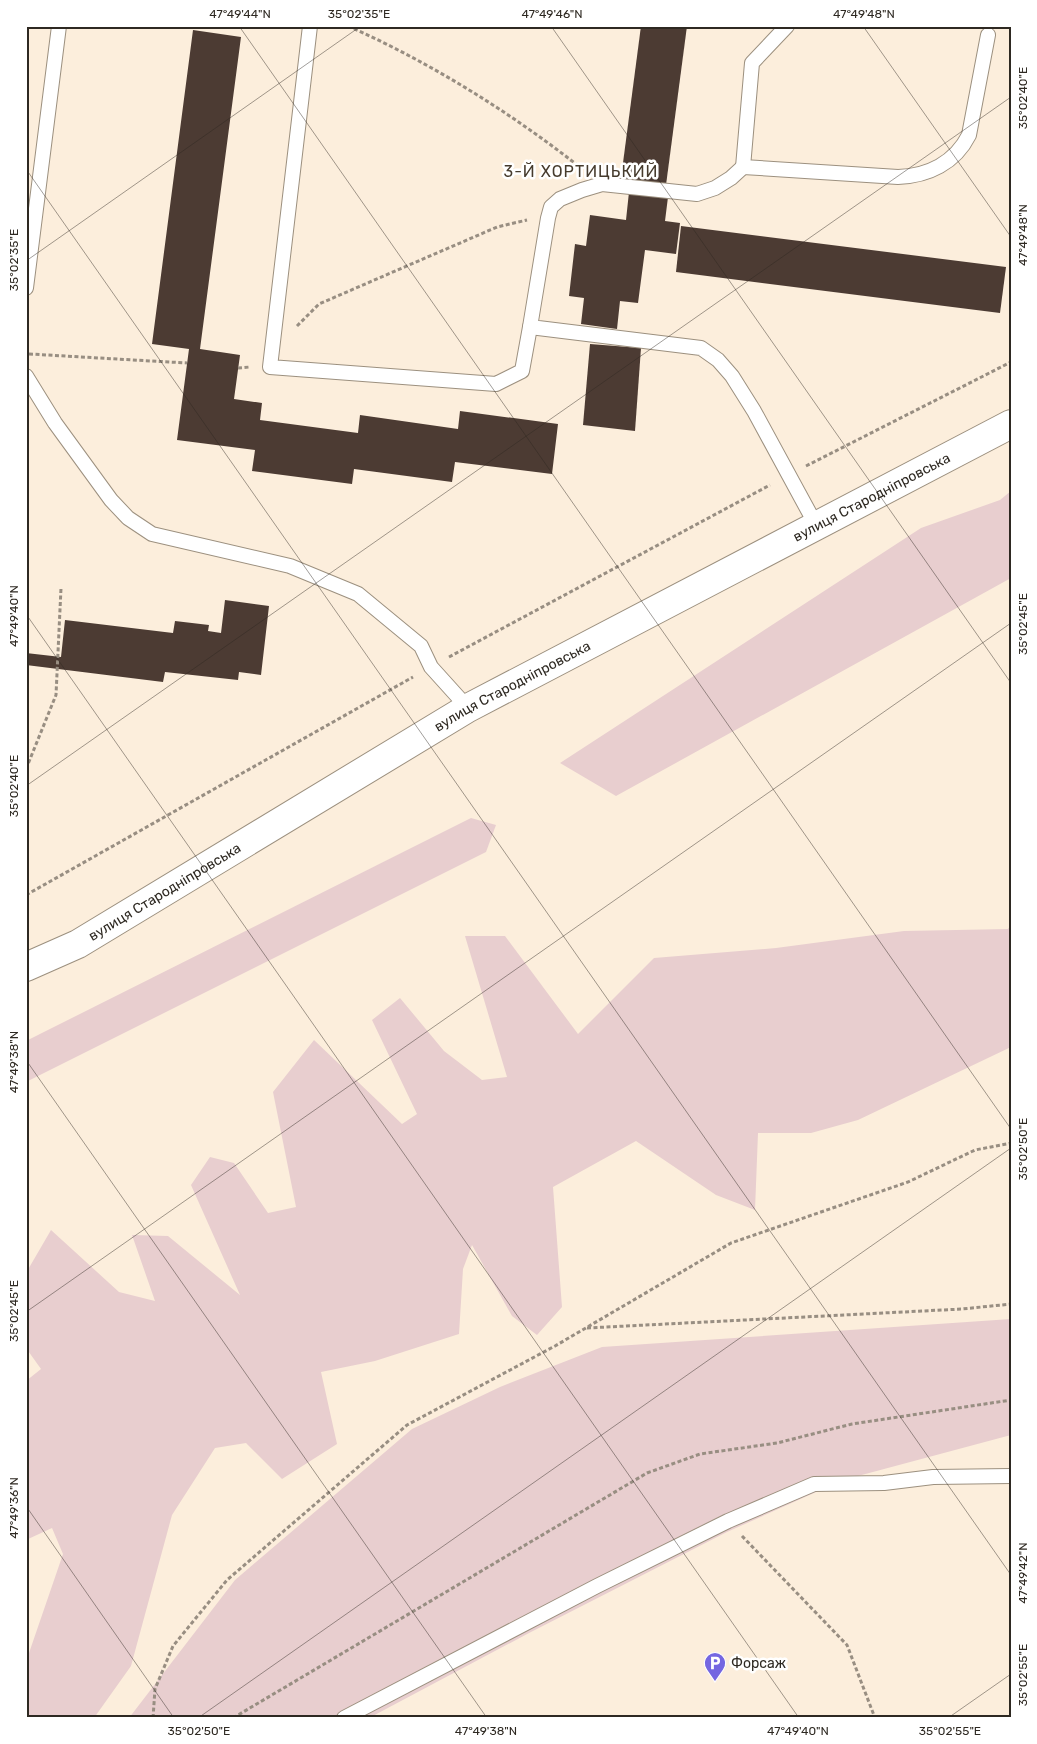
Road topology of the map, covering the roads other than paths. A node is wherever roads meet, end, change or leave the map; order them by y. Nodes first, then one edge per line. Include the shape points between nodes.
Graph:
1 (58, 26) edge
2 (310, 26) edge
3 (787, 26) edge
4 (988, 35) dead end
5 (743, 167) junction
6 (26, 288) edge
7 (530, 327) junction
8 (26, 376) edge
9 (1011, 424) edge
10 (816, 525) junction
11 (468, 708) junction
12 (26, 967) edge
13 (1011, 1476) edge
14 (344, 1718) edge

1 - 6 lane
2 - 7 lane via 270,367 496,384 522,370
3 - 5 lane via 752,63
4 - 5 lane via 969,135 950,161 912,177 898,178
5 - 7 lane via 716,188 697,194 602,184 560,199 551,207 548,218
7 - 10 lane via 701,348 732,376
8 - 11 lane via 111,500 128,518 152,534 290,566 358,594 421,646 430,667
9 - 10 street, вулиця Стародніпровська
10 - 11 street, вулиця Стародніпровська
11 - 12 street, вулиця Стародніпровська via 78,944
13 - 14 lane via 814,1484 728,1521 597,1586

